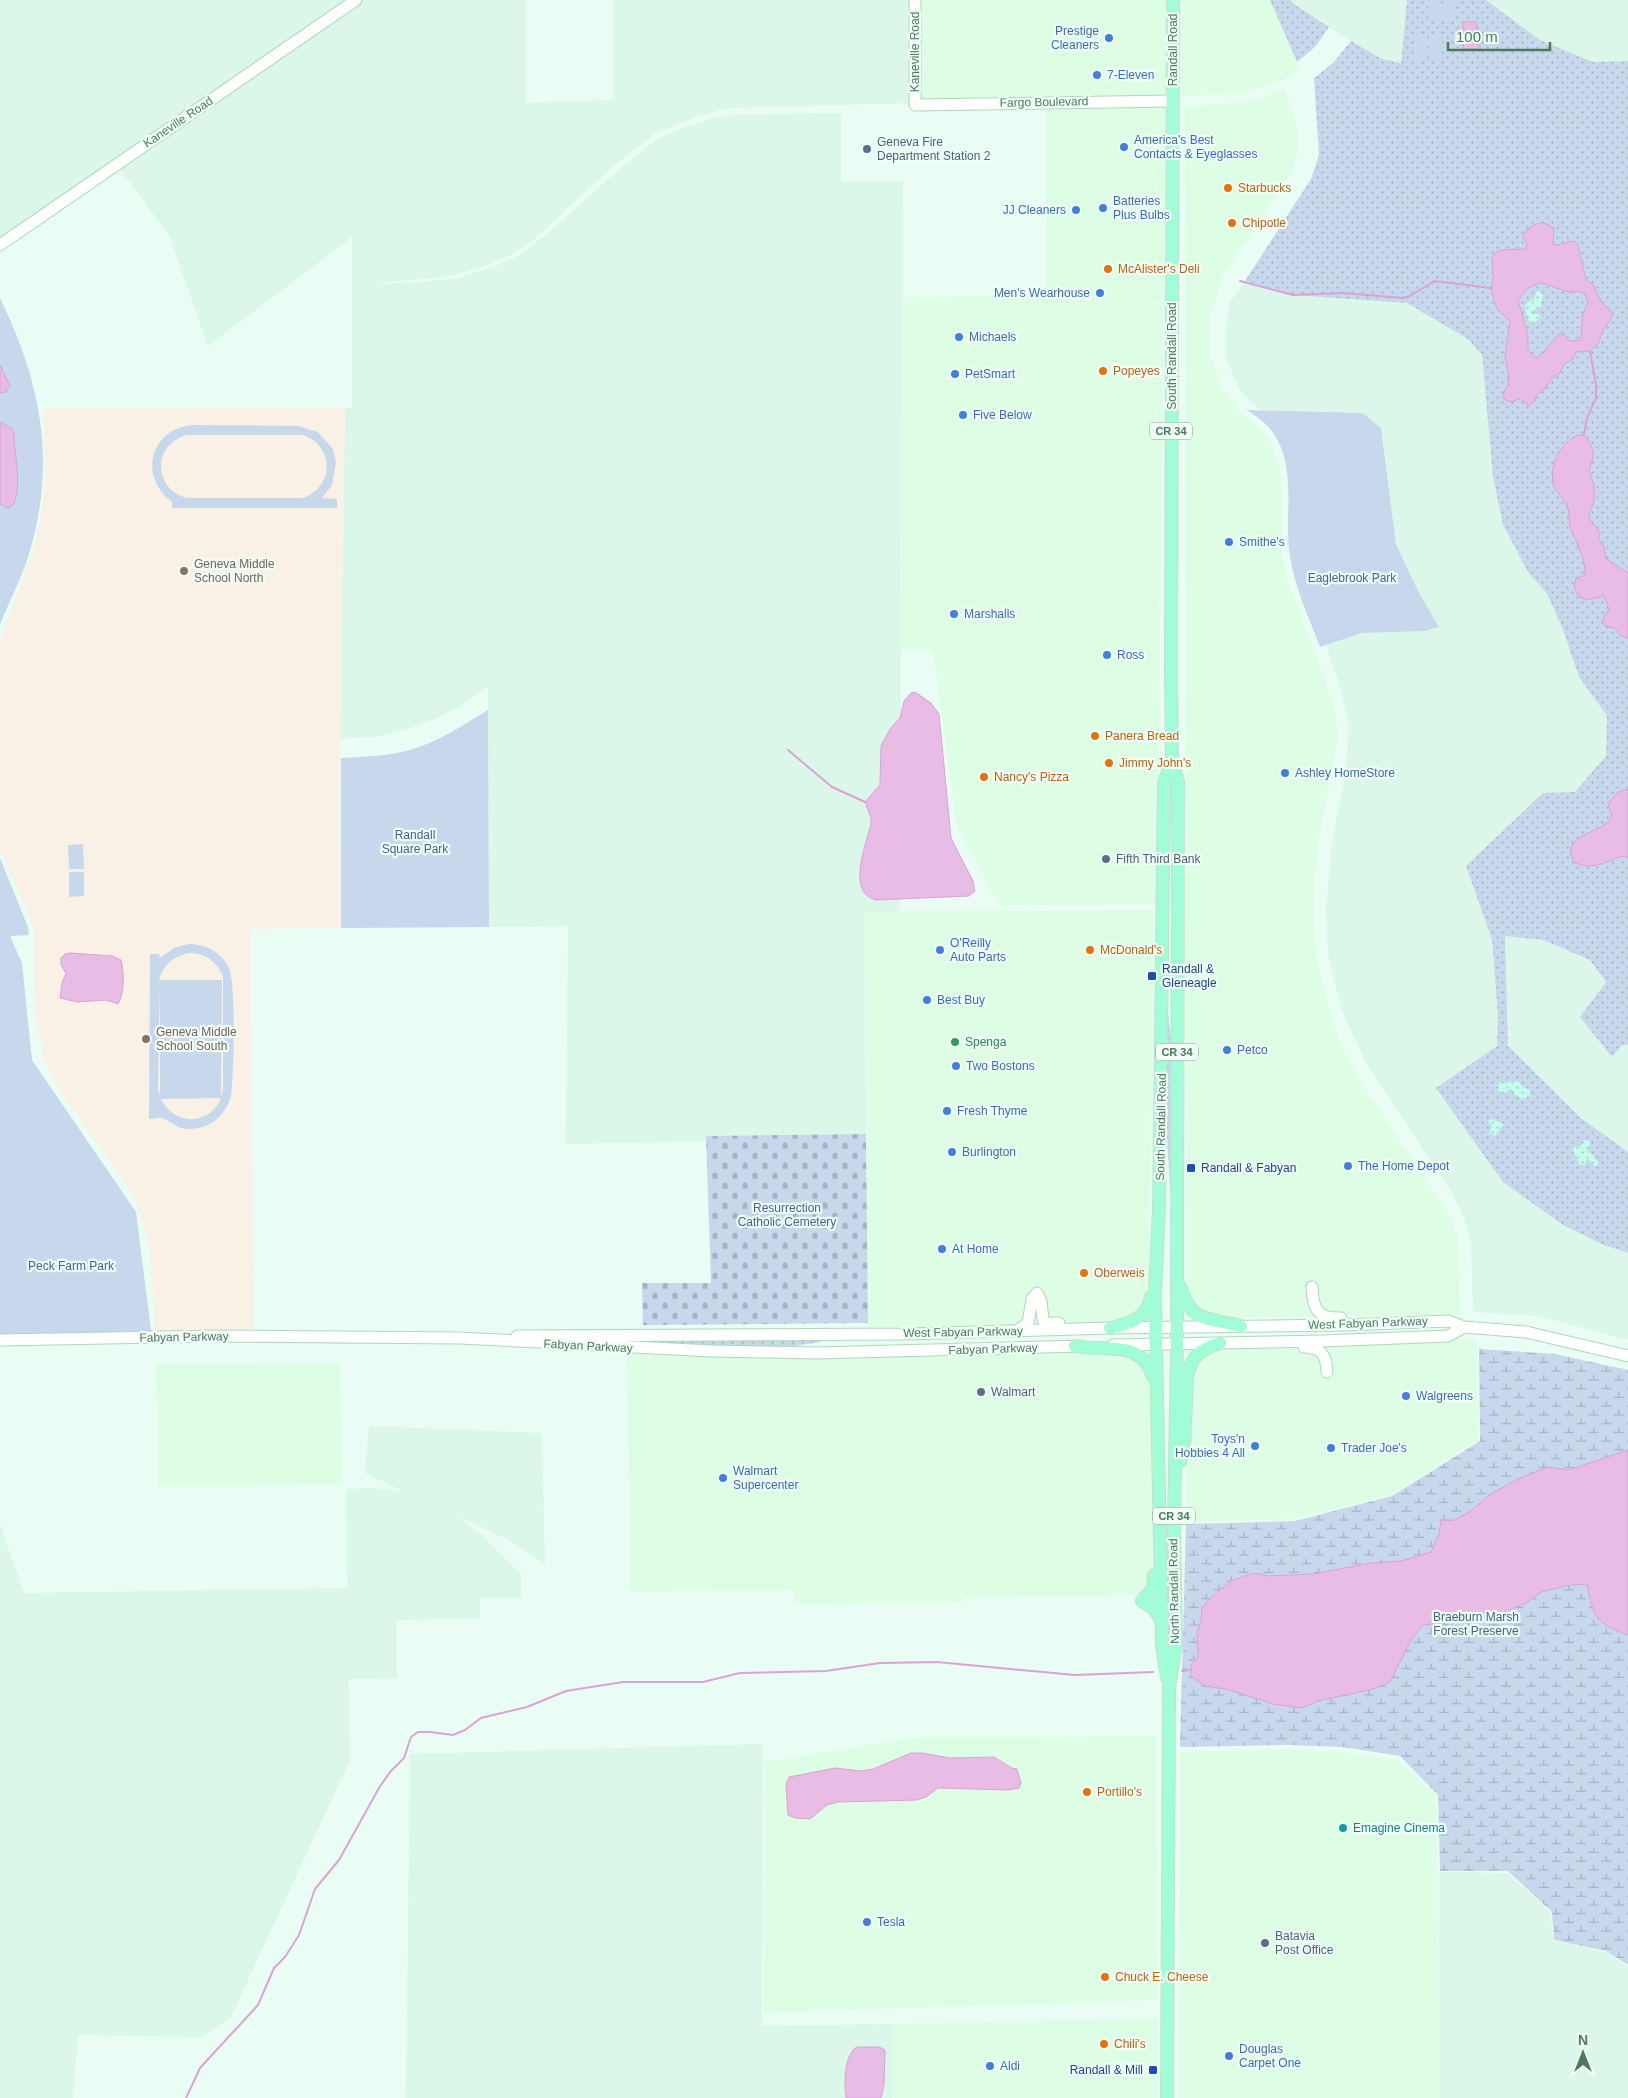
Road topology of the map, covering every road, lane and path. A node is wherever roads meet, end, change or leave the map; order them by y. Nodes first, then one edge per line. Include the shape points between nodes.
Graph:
1 (356, 0) edge
2 (915, 0) edge
3 (1173, 0) edge
4 (1173, 100) junction
5 (915, 104) joint
6 (0, 246) edge
7 (1172, 762) junction
8 (1158, 1245) junction
9 (1177, 1274) junction
10 (1312, 1287) dead end
11 (1417, 1322) junction
12 (1240, 1326) junction
13 (1155, 1327) junction
14 (1176, 1327) junction
15 (1464, 1327) junction
16 (1110, 1328) junction
17 (1016, 1331) junction
18 (460, 1338) junction
19 (0, 1340) edge
20 (1220, 1343) junction
21 (1235, 1343) junction
22 (1155, 1344) junction
23 (1177, 1344) junction
24 (1074, 1346) junction
25 (1628, 1356) edge
26 (1327, 1372) dead end
27 (1156, 1386) junction
28 (1174, 1489) junction
29 (1159, 1510) junction
30 (1161, 1620) junction
31 (1169, 1688) junction
32 (1167, 2098) edge

1 - 6 main road, Kaneville Road
2 - 5 main road, Kaneville Road
3 - 4 main road, Randall Road / CR 34
4 - 5 main road, Fargo Boulevard
4 - 7 main road, South Randall Road / CR 34
7 - 8 main road, South Randall Road / CR 34 via 1164,782
7 - 9 main road, South Randall Road / CR 34 via 1178,781
8 - 13 main road, South Randall Road / CR 34
8 - 16 main road via 1152,1262 1148,1309 1134,1320
9 - 12 main road via 1192,1311 1207,1319
9 - 14 main road, South Randall Road / CR 34
10 - 11 main road via 1315,1306 1328,1318 1393,1317
11 - 12 main road, West Fabyan Parkway
11 - 15 main road, West Fabyan Parkway via 1449,1321
12 - 14 main road, West Fabyan Parkway
13 - 14 main road, West Fabyan Parkway
13 - 16 main road, West Fabyan Parkway
13 - 22 main road, South Randall Road / CR 34
14 - 23 main road, South Randall Road / CR 34
15 - 21 main road, West Fabyan Parkway via 1448,1336
15 - 25 main road, West Fabyan Parkway via 1526,1332
16 - 17 main road, West Fabyan Parkway
16 - 17 main road via 1046,1323 1037,1293 1032,1300 1028,1322
17 - 18 main road, West Fabyan Parkway
18 - 19 main road, Fabyan Parkway via 215,1336
18 - 24 main road, Fabyan Parkway via 701,1351 816,1353
20 - 21 main road, West Fabyan Parkway
20 - 23 main road, West Fabyan Parkway
20 - 28 main road via 1197,1354 1189,1368 1184,1446
21 - 26 main road via 1267,1348 1315,1348 1325,1357
22 - 23 main road, Fabyan Parkway
22 - 24 main road, Fabyan Parkway
22 - 27 main road, North Randall Road / CR 34
23 - 28 main road, North Randall Road / CR 34
24 - 27 main road via 1139,1354 1146,1360
27 - 29 main road, North Randall Road / CR 34
28 - 31 main road, North Randall Road / CR 34 via 1176,1643
29 - 30 main road, North Randall Road / CR 34
29 - 30 main road via 1154,1536 1154,1583 1142,1601 1154,1609
30 - 31 main road, North Randall Road / CR 34
31 - 32 main road, North Randall Road / CR 34

